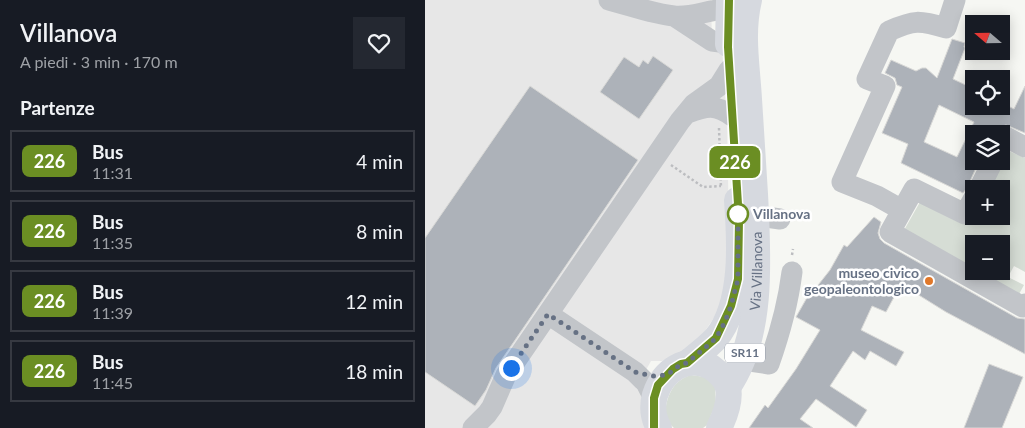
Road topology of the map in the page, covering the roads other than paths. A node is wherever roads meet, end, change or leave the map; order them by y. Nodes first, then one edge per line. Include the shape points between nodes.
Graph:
1 (609, 0) edge
2 (955, 0) edge
3 (735, 3) edge
4 (674, 16) junction
5 (728, 43) junction
6 (729, 70) junction
7 (686, 114) junction
8 (725, 121) junction
9 (1010, 139) edge
10 (1025, 147) edge
11 (902, 210) junction
12 (965, 214) edge
13 (792, 272) dead end
14 (1025, 304) edge
15 (548, 314) junction
16 (743, 360) junction
17 (677, 369) junction
18 (635, 372) junction
19 (728, 387) junction
20 (656, 419) edge
21 (473, 428) edge
22 (719, 428) edge

1 - 4 street
2 - 11 street via 946,28 908,22 889,31 867,79 885,86 842,182
3 - 4 street via 696,15
3 - 5 main road, Via Villanova / SR11
3 - 16 main road, Via Villanova / SR11 via 744,37 768,219
4 - 5 street via 712,41
5 - 6 main road, Via Villanova / SR11
6 - 7 street via 719,86
6 - 8 main road, Via Villanova / SR11
7 - 8 street via 706,106 720,108
7 - 15 street
8 - 17 main road, Via Villanova / SR11 via 739,220 738,279 731,306 716,338
9 - 10 street
11 - 12 street via 914,189
11 - 14 street via 891,232 1023,308
13 - 16 street via 787,306 769,364
15 - 18 street
15 - 21 street via 506,374 487,414
16 - 19 main road, Via Villanova / SR11
17 - 18 street via 652,376
17 - 19 main road via 700,363 716,370
17 - 20 main road, SR11 via 658,385
18 - 20 street via 646,383
19 - 22 main road, SR11 via 727,405

